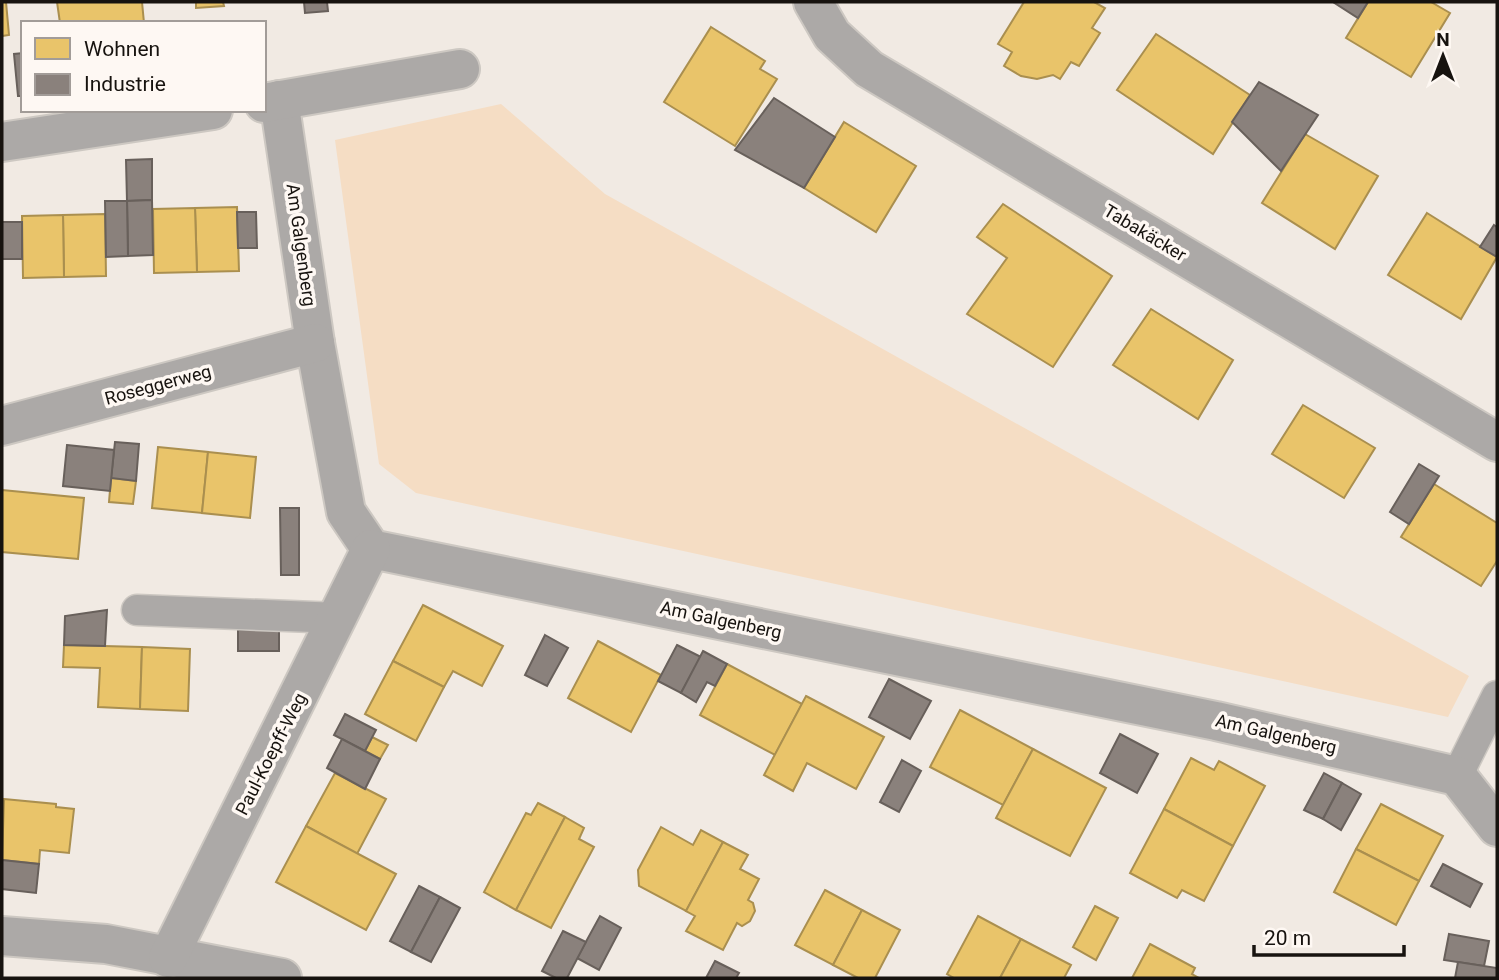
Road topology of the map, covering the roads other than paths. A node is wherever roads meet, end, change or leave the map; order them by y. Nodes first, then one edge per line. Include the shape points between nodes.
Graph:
1 (813, 2) edge
2 (460, 69) dead end
3 (272, 102) edge
4 (200, 112) edge
5 (2, 142) edge
6 (315, 343) junction
7 (2, 426) edge
8 (1497, 442) edge
9 (371, 549) junction
10 (137, 610) dead end
11 (339, 618) junction
12 (1497, 696) edge
13 (1457, 776) junction
14 (1497, 827) edge
15 (2, 936) edge
16 (168, 958) junction
17 (282, 978) edge

1 - 8 street, Tabakäcker via 832,35 869,69
2 - 3 street, Am Galgenberg
3 - 6 street, Am Galgenberg
4 - 5 street
6 - 7 street, Roseggerweg
6 - 9 street, Am Galgenberg via 346,512
9 - 11 street, Paul-Koepff-Weg
9 - 13 street, Am Galgenberg via 1216,721
10 - 11 lane
11 - 16 street, Paul-Koepff-Weg
12 - 13 lane
13 - 14 street
15 - 16 street via 106,944
16 - 17 street

